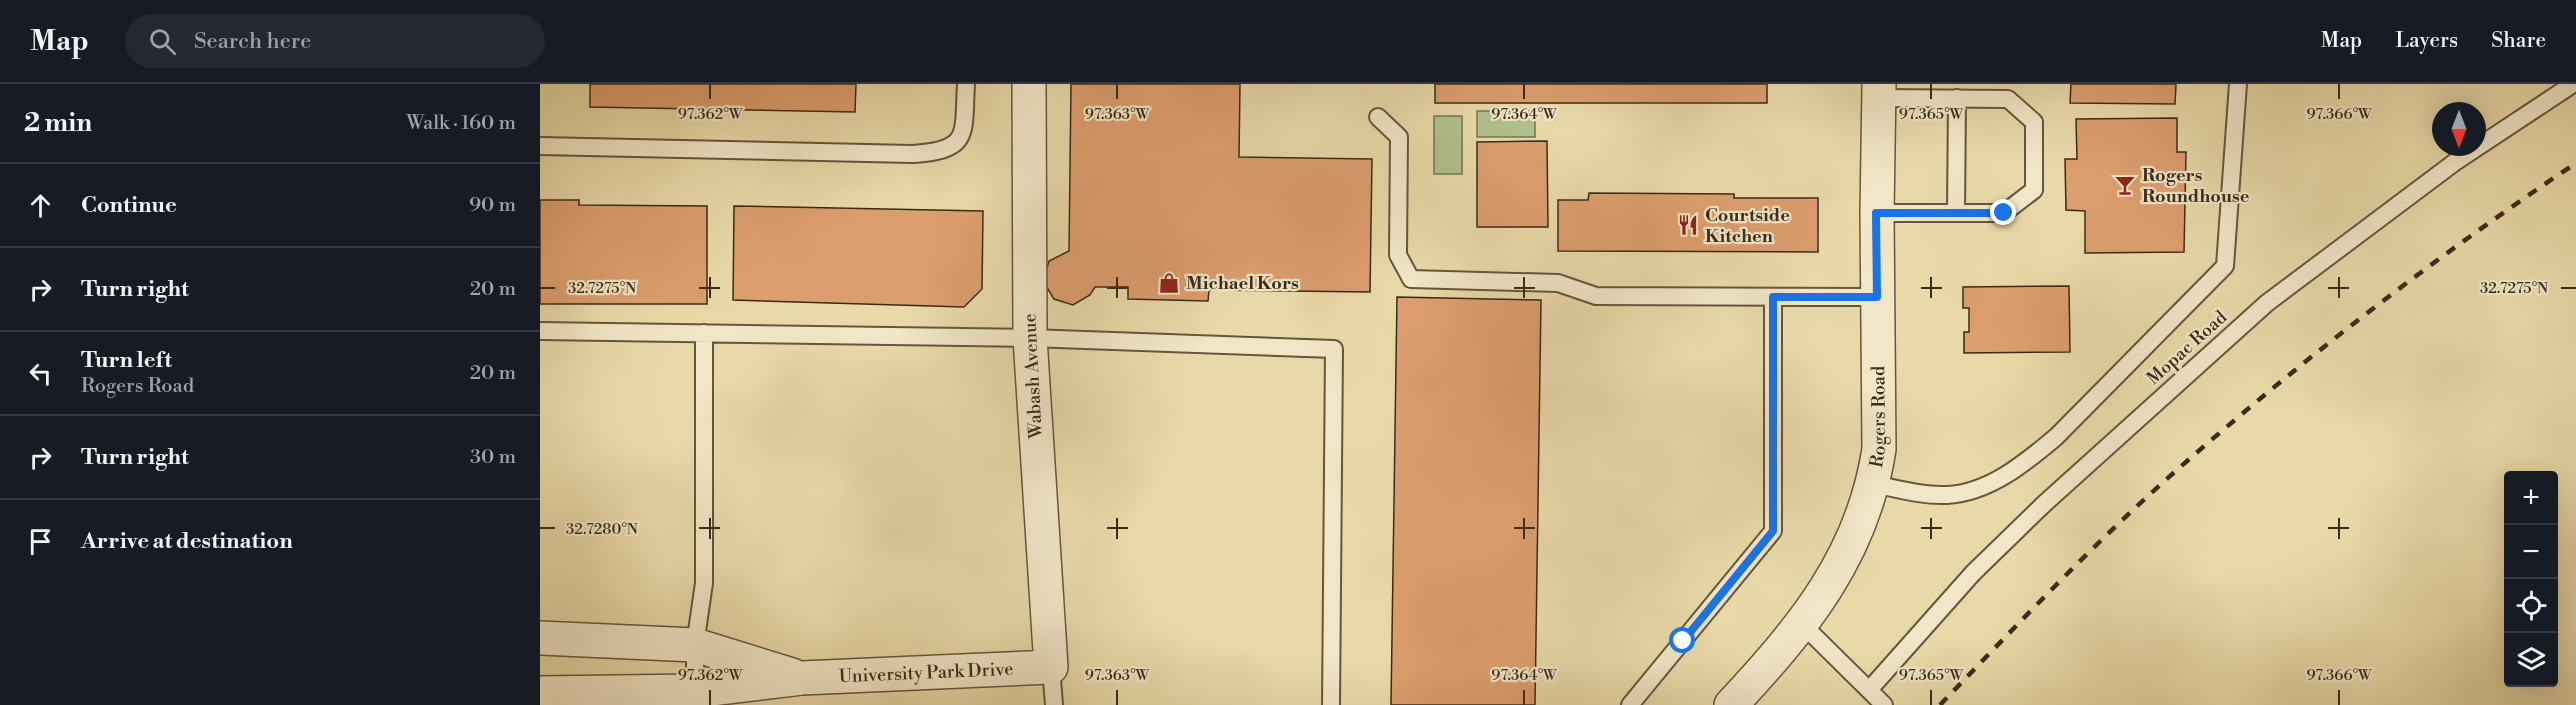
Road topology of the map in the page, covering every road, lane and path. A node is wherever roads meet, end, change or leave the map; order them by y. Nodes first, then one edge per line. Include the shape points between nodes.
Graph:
1 (966, 84) edge
2 (1029, 84) edge
3 (2238, 84) edge
4 (2574, 84) edge
5 (1879, 91) edge
6 (1957, 98) junction
7 (1378, 117) dead end
8 (540, 146) edge
9 (1876, 213) junction
10 (1956, 213) junction
11 (1773, 297) junction
12 (1877, 297) junction
13 (540, 331) edge
14 (704, 333) junction
15 (1029, 338) junction
16 (1874, 484) junction
17 (1801, 623) junction
18 (540, 638) edge
19 (695, 645) junction
20 (1051, 667) junction
21 (802, 678) junction
22 (1869, 690) junction
23 (540, 693) edge
24 (695, 698) edge
25 (1054, 705) edge
26 (1330, 705) edge
27 (1630, 705) edge
28 (1731, 705) edge
29 (1884, 705) edge

1 - 8 lane via 964,132 955,146 939,152
2 - 15 street, Wabash Avenue
3 - 16 lane, Mopac Road via 2226,266 2056,437 1990,484 1947,495 1920,494
4 - 22 lane, Mopac Road via 2455,162 2267,303 1973,573
5 - 6 lane
5 - 9 street, Rogers Road
6 - 10 lane
6 - 10 lane via 2008,99 2034,122 2034,190 2004,213
7 - 11 lane via 1399,137 1398,255 1411,279 1558,283 1596,296
9 - 10 lane
9 - 12 street, Rogers Road
11 - 12 lane
11 - 27 lane via 1773,531
12 - 16 street, Rogers Road via 1879,450
13 - 14 lane
14 - 15 lane
14 - 19 lane via 704,583
15 - 20 street, Wabash Avenue
15 - 26 lane via 1334,349
16 - 17 street, Rogers Road via 1840,567
17 - 22 lane
17 - 28 street, Rogers Road
18 - 19 street, University Park Drive
19 - 21 street, University Park Drive
19 - 24 lane
20 - 21 street, University Park Drive
20 - 25 lane
21 - 24 street, University Park Drive
22 - 29 lane
23 - 24 street, University Park Drive

